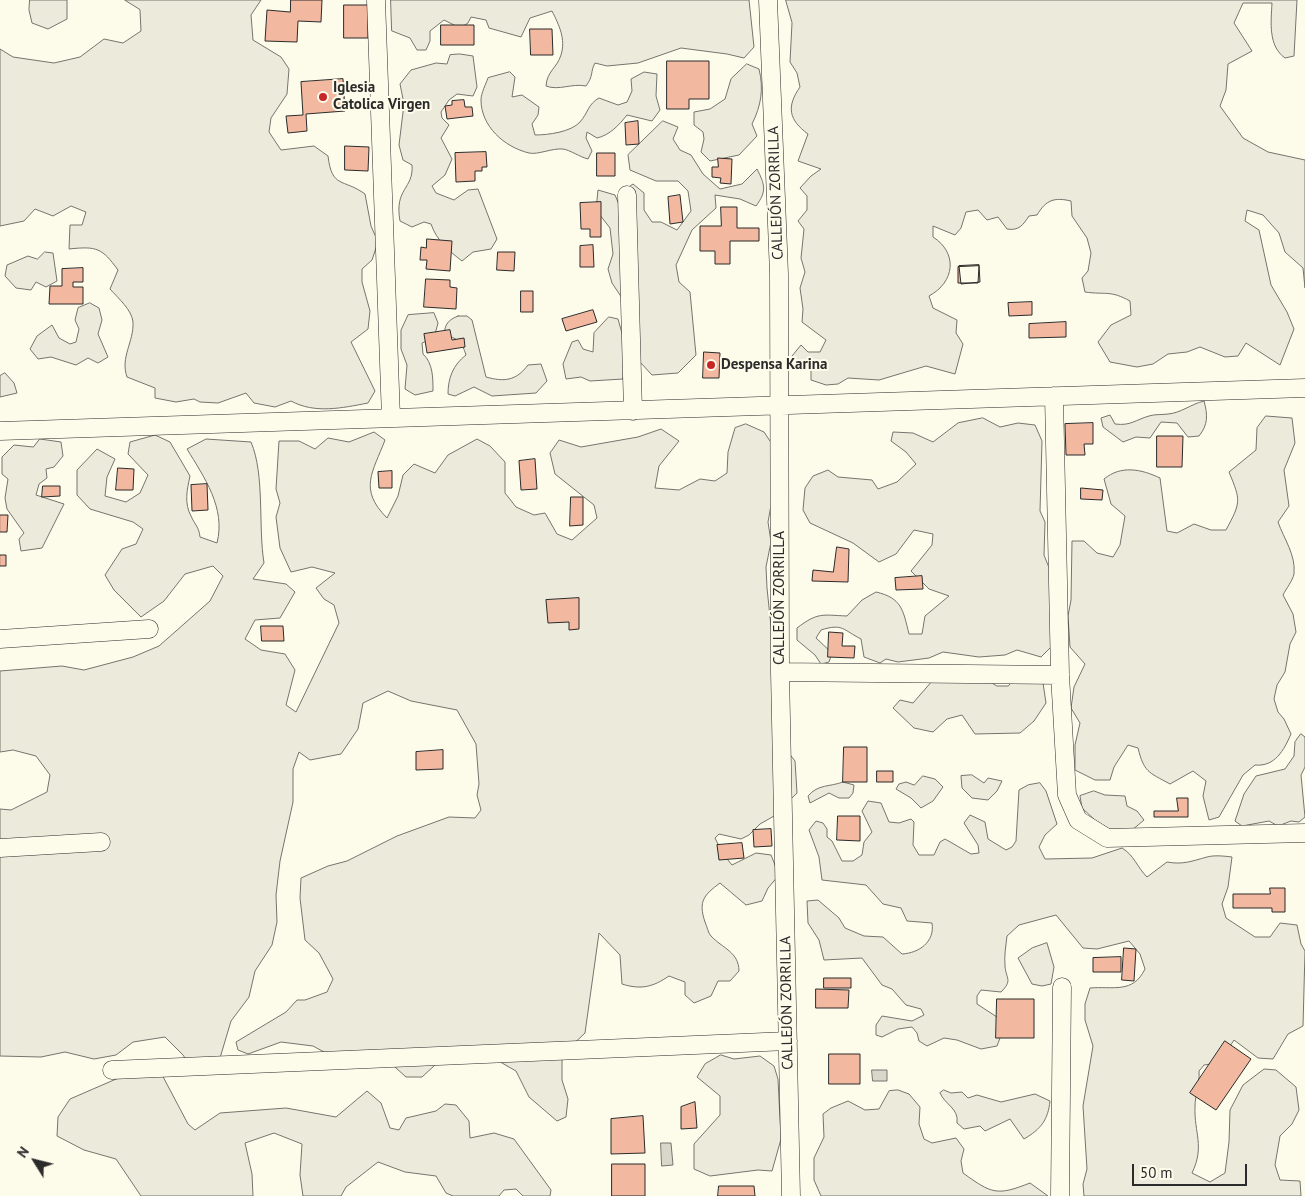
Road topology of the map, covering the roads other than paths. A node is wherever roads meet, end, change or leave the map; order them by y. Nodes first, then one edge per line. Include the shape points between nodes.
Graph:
1 (376, 0) edge
2 (768, 0) edge
3 (627, 195) dead end
4 (1305, 388) edge
5 (1054, 396) junction
6 (1305, 398) edge
7 (778, 407) junction
8 (632, 411) junction
9 (391, 418) junction
10 (0, 431) edge
11 (149, 629) dead end
12 (0, 639) edge
13 (780, 672) junction
14 (1060, 675) junction
15 (1305, 834) edge
16 (101, 842) dead end
17 (0, 848) edge
18 (1062, 987) dead end
19 (788, 1041) junction
20 (112, 1070) dead end
21 (791, 1196) edge
22 (1060, 1196) edge

1 - 9 street
2 - 7 street, CALLEJÓN ZORRILLA via 779,274
3 - 8 street
4 - 5 street
4 - 6 street
5 - 7 street
5 - 14 street
7 - 8 street
7 - 13 street, CALLEJÓN ZORRILLA
8 - 9 street
9 - 10 street
11 - 12 street
13 - 14 street
13 - 19 street, CALLEJÓN ZORRILLA
14 - 15 street via 1067,795 1078,820 1107,838
16 - 17 street
18 - 22 street
19 - 20 street
19 - 21 street, CALLEJÓN ZORRILLA

